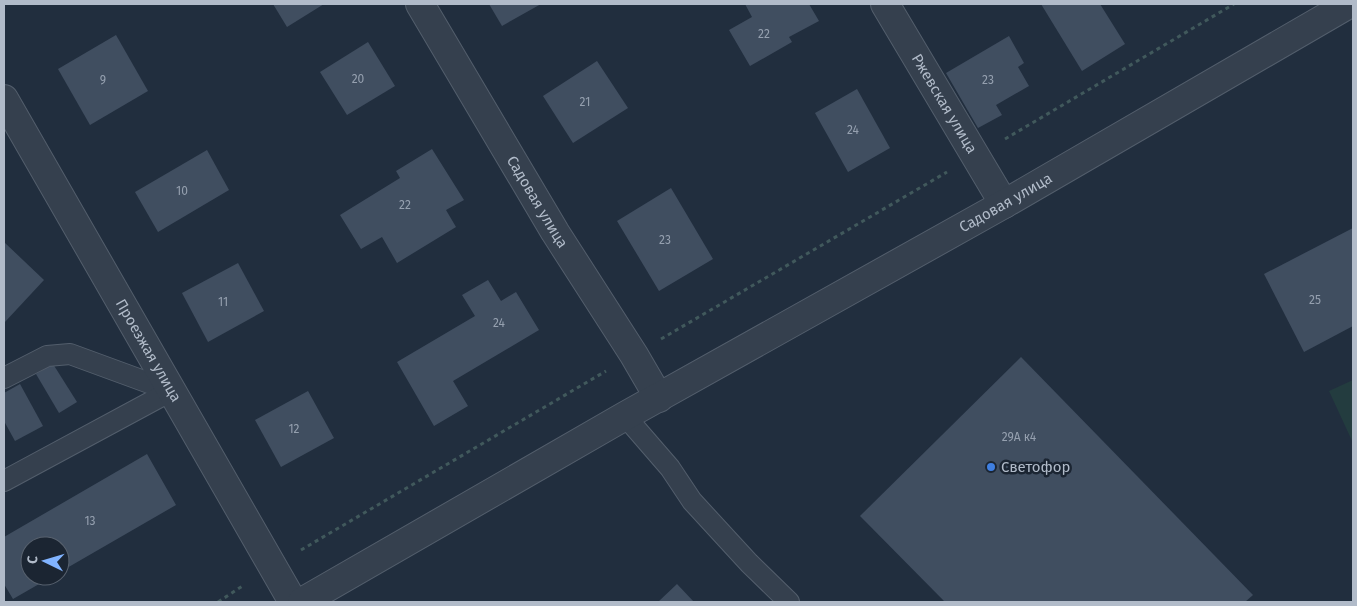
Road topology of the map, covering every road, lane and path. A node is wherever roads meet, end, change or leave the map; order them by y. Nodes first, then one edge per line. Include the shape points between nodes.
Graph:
1 (420, 4) edge
2 (885, 4) edge
3 (1234, 4) edge
4 (1349, 4) edge
5 (4, 99) edge
6 (977, 155) junction
7 (1004, 204) junction
8 (634, 355) junction
9 (4, 378) edge
10 (171, 391) junction
11 (659, 398) junction
12 (625, 416) junction
13 (4, 481) edge
14 (272, 567) junction
15 (218, 602) edge
16 (292, 602) edge
17 (302, 602) edge
18 (789, 602) edge

1 - 8 street, Садовая улица via 555,232
2 - 6 street, Ржевская улица
3 - 6 path
4 - 7 street, Садовая улица
5 - 10 street, Проезжая улица
6 - 7 street, Ржевская улица
6 - 8 path
7 - 11 street, Садовая улица
8 - 11 street, Садовая улица
8 - 14 path
9 - 10 lane via 47,356 70,354
10 - 13 lane
10 - 14 street, Проезжая улица
11 - 12 street, Садовая улица
12 - 17 street, Садовая улица
12 - 18 lane via 670,468 692,501
14 - 15 path
14 - 16 street, Проезжая улица

